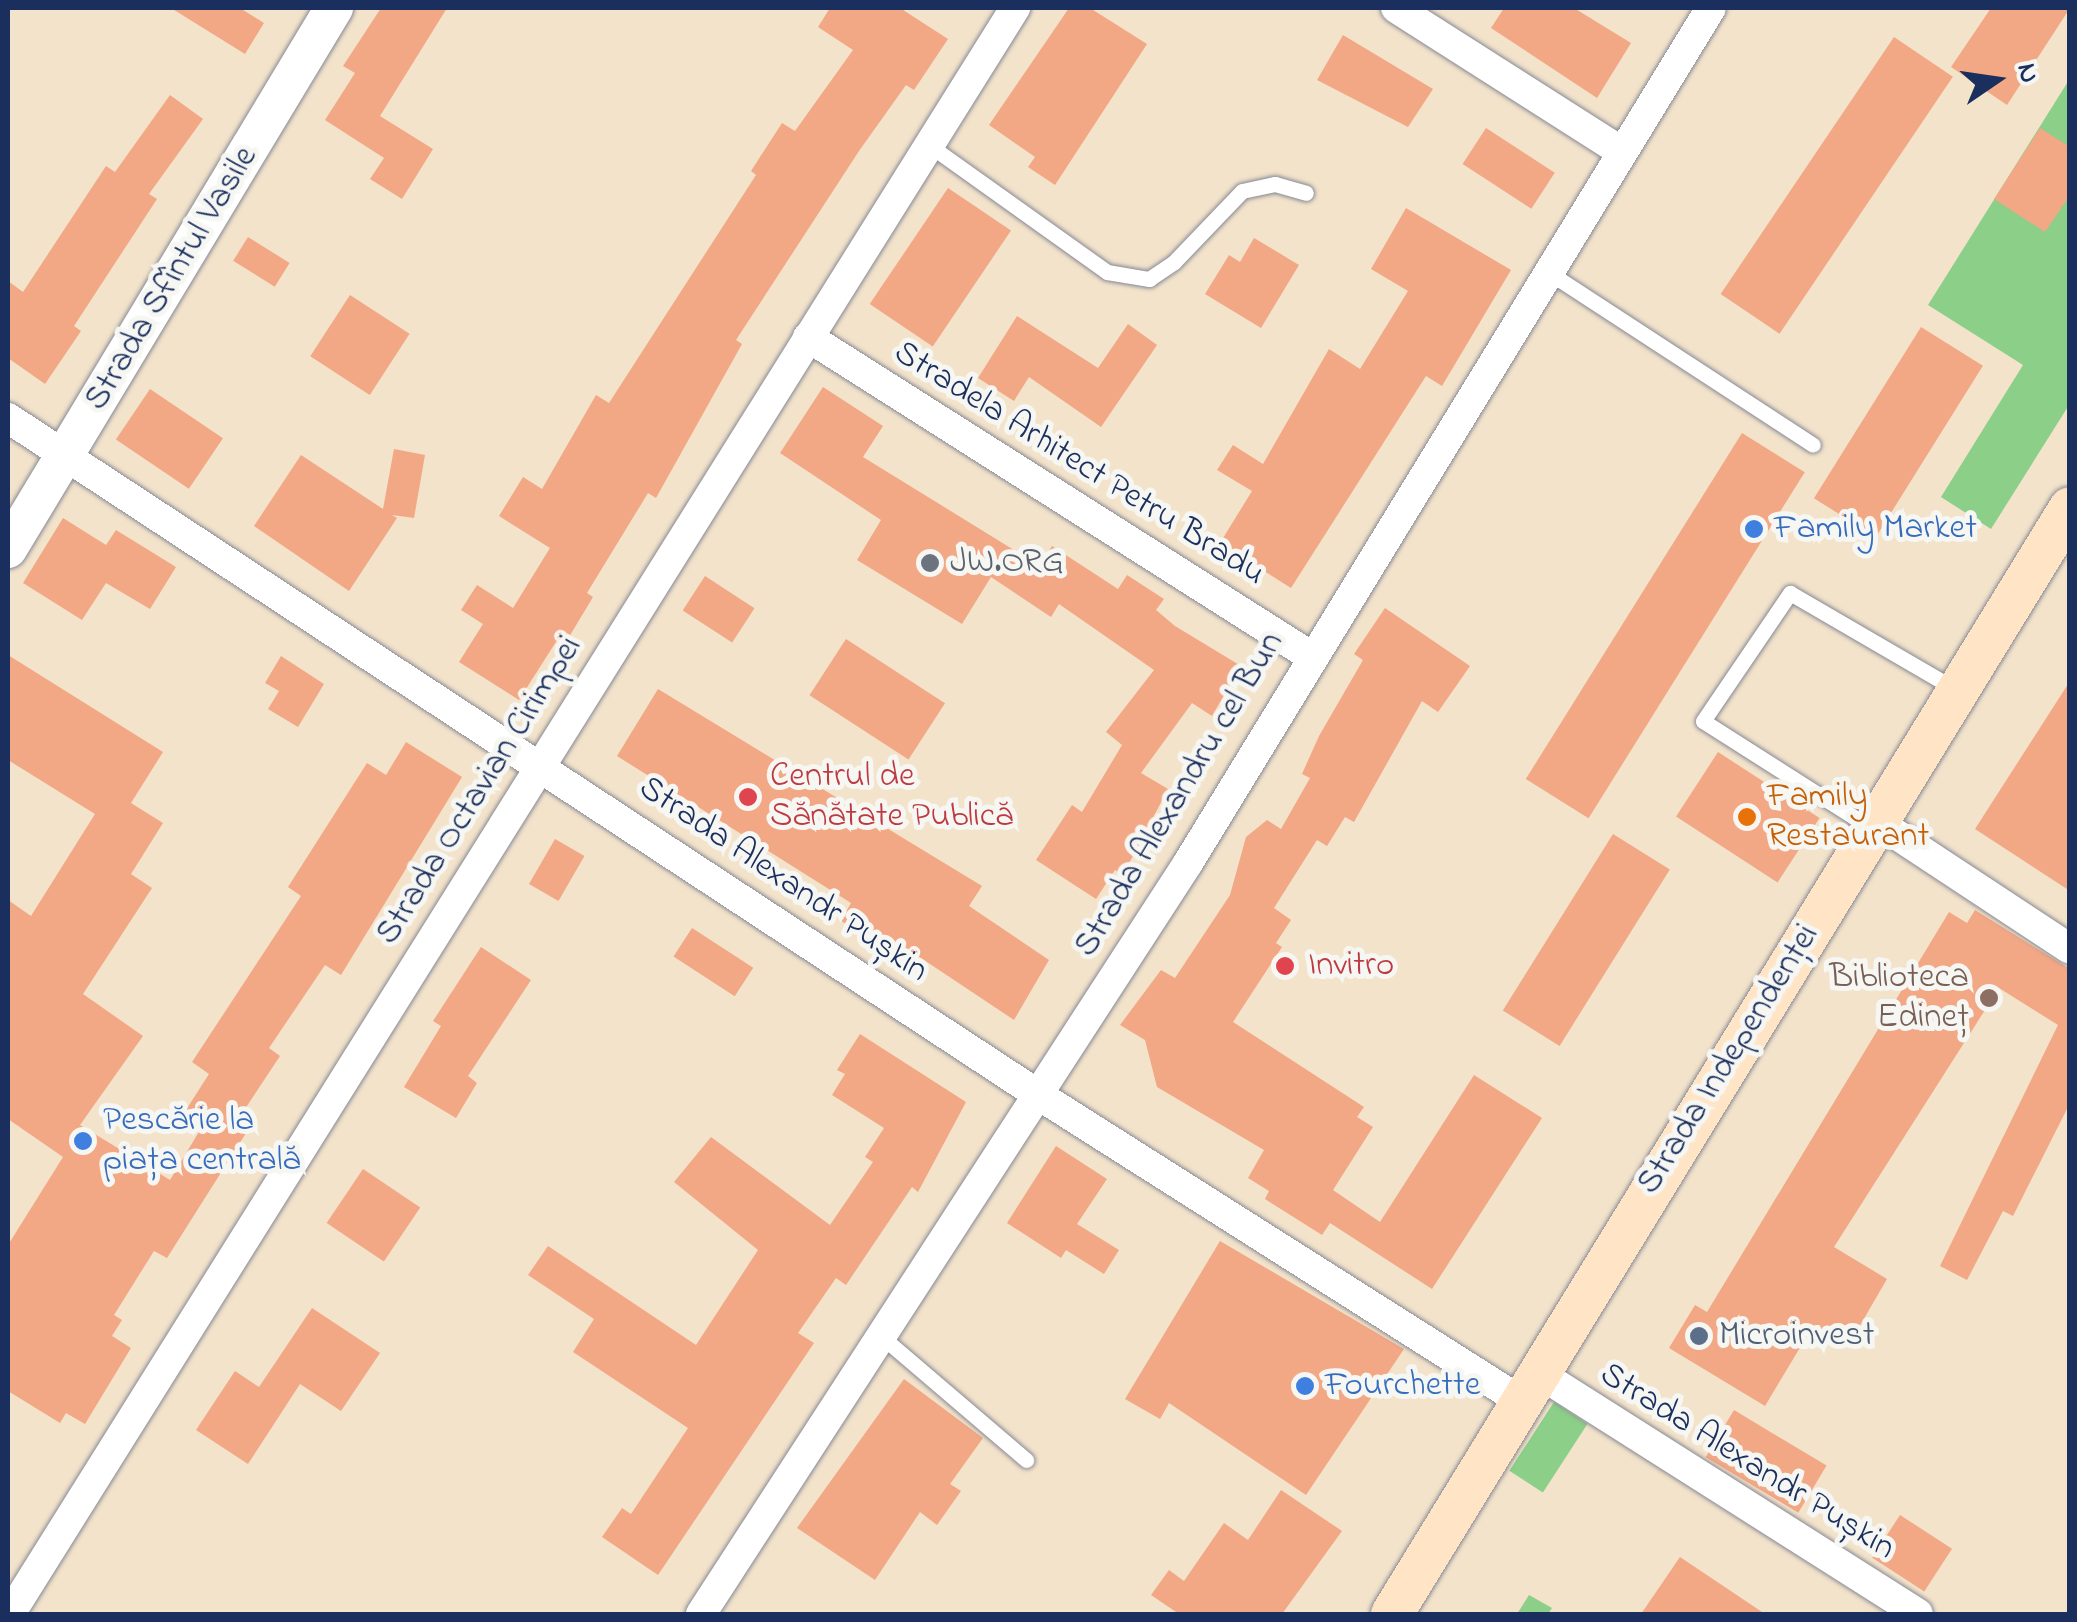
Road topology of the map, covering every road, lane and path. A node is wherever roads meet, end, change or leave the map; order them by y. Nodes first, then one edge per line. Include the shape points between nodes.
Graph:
1 (334, 8) edge
2 (1015, 8) edge
3 (1396, 8) edge
4 (1710, 8) edge
5 (929, 144) junction
6 (1619, 150) junction
7 (1306, 193) dead end
8 (1545, 270) junction
9 (808, 337) junction
10 (8, 418) edge
11 (1813, 445) dead end
12 (64, 459) junction
13 (2070, 508) edge
14 (8, 549) edge
15 (1309, 655) junction
16 (1957, 690) junction
17 (540, 764) junction
18 (1874, 825) junction
19 (2070, 949) edge
20 (1037, 1094) junction
21 (881, 1336) junction
22 (1529, 1387) junction
23 (1026, 1460) dead end
24 (10, 1614) edge
25 (700, 1614) edge
26 (1392, 1614) edge
27 (1918, 1614) edge

1 - 12 street, Strada Sfîntul Vasile
2 - 5 street, Strada Octavian Cirimpei
3 - 6 street
4 - 6 street, Strada Alexandru cel Bun
5 - 7 lane via 1107,272 1149,279 1242,191 1275,184
5 - 9 street, Strada Octavian Cirimpei
6 - 8 street, Strada Alexandru cel Bun
8 - 11 lane
8 - 15 street, Strada Alexandru cel Bun
9 - 15 street, Stradela Arhitect Petru Bradu
9 - 17 street, Strada Octavian Cirimpei
10 - 12 street, Strada Alexandr Pușkin
12 - 14 street, Strada Sfîntul Vasile
12 - 17 street, Strada Alexandr Pușkin
13 - 16 main road, Strada Independenței
15 - 20 street, Strada Alexandru cel Bun via 1188,863
16 - 18 main road, Strada Independenței
16 - 18 lane via 1790,594 1703,721
17 - 20 street, Strada Alexandr Pușkin
17 - 24 street, Strada Octavian Cirimpei via 268,1210
18 - 19 street
18 - 22 main road, Strada Independenței
20 - 21 street, Strada Alexandru cel Bun
20 - 22 street, Strada Alexandr Pușkin
21 - 23 lane
21 - 25 street, Strada Alexandru cel Bun
22 - 26 main road, Strada Independenței
22 - 27 street, Strada Alexandr Pușkin

